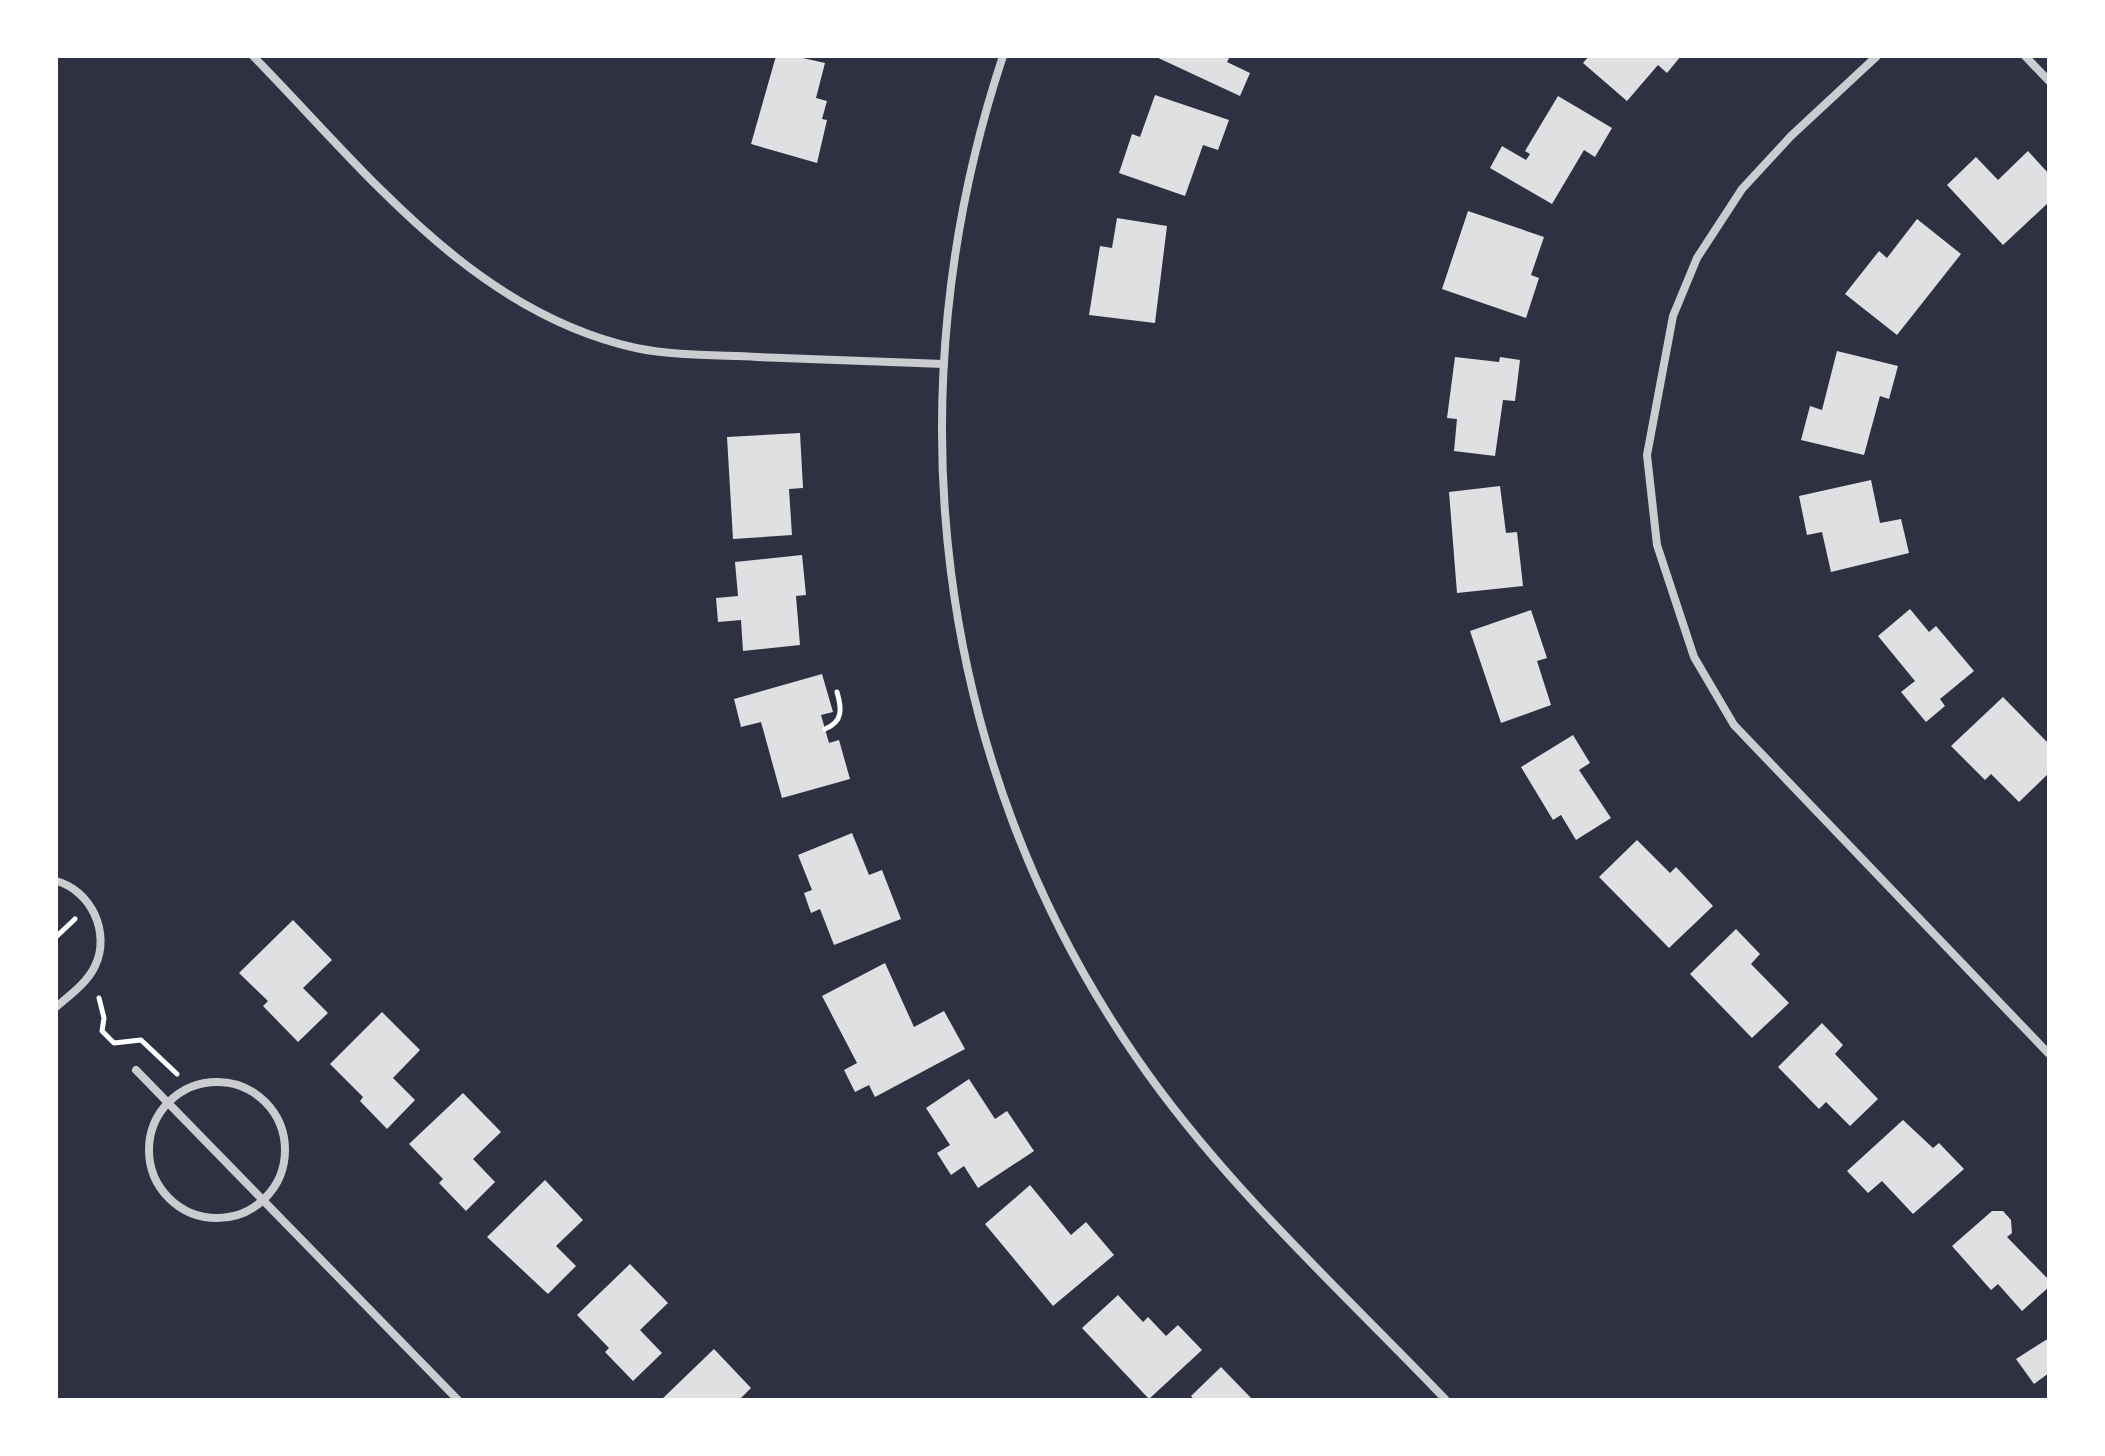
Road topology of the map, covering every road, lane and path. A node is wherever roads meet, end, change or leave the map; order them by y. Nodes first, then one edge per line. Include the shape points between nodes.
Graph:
1 (253, 56) edge
2 (1003, 56) edge
3 (1877, 56) edge
4 (2025, 56) edge
5 (2049, 81) edge
6 (944, 364) junction
7 (837, 692) dead end
8 (825, 729) dead end
9 (56, 881) edge
10 (75, 919) dead end
11 (56, 937) edge
12 (99, 998) dead end
13 (56, 1007) edge
14 (2049, 1054) edge
15 (136, 1070) dead end
16 (177, 1074) dead end
17 (168, 1104) junction
18 (263, 1200) junction
19 (458, 1400) edge
20 (1446, 1400) edge

1 - 6 street via 450,254 548,317 637,348 687,354
2 - 6 street via 962,204
3 - 14 street via 1742,189 1697,258 1673,316 1647,455 1657,545 1694,657 1734,725
4 - 5 street
6 - 20 street via 939,429 942,496 962,643 989,755 1049,905 1117,1029 1182,1119
7 - 8 path via 840,714
9 - 13 street via 81,894 97,917 101,944 84,983
10 - 11 path
12 - 16 path via 102,1031 114,1043 141,1040
15 - 17 street
17 - 18 street
17 - 18 street via 155,1122 149,1154 166,1195 183,1209 215,1218 237,1215
17 - 18 street via 185,1090 216,1083 247,1090 264,1102 277,1119 285,1149 278,1180
18 - 19 street

